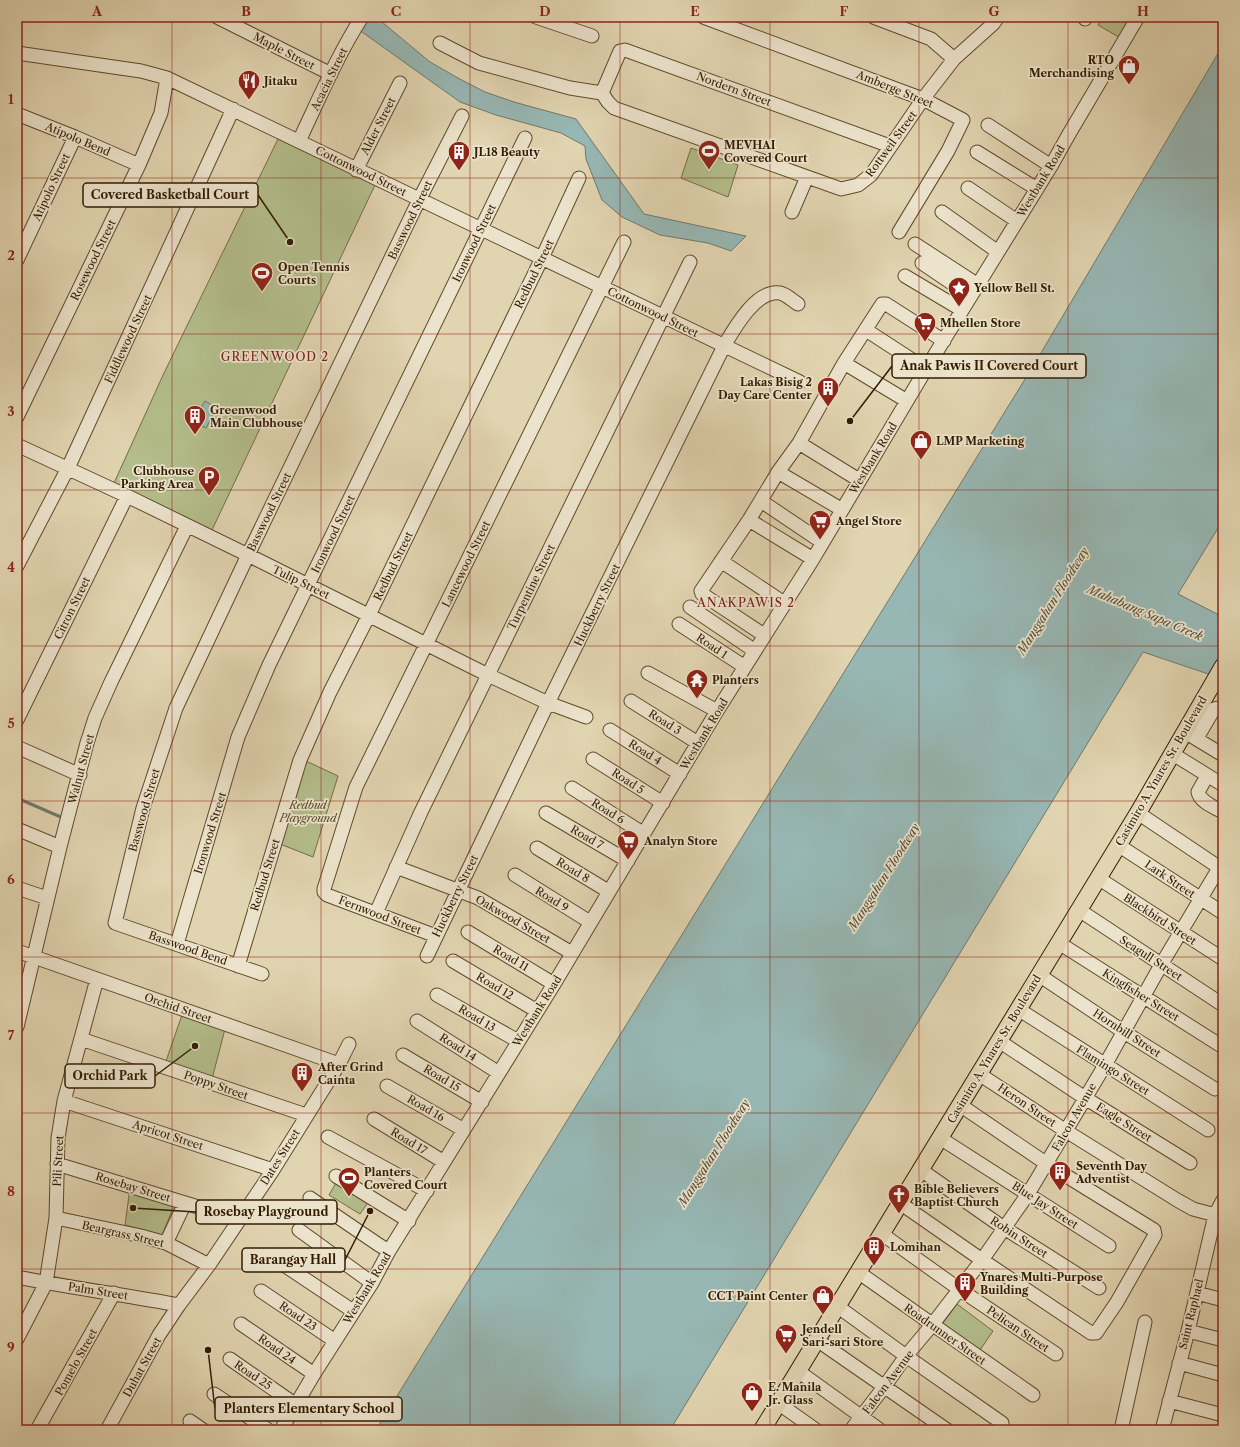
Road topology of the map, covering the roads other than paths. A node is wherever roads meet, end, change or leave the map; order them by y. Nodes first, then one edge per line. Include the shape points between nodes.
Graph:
1 (217, 17) edge
2 (362, 17) edge
3 (536, 17) edge
4 (703, 17) edge
5 (873, 17) edge
6 (1138, 17) edge
7 (993, 19) edge
8 (895, 21) edge
9 (592, 36) dead end
10 (440, 43) dead end
11 (17, 53) edge
12 (954, 59) junction
13 (331, 74) junction
14 (167, 78) junction
15 (400, 83) dead end
16 (602, 93) junction
17 (923, 99) junction
18 (233, 109) junction
19 (17, 114) edge
20 (462, 116) dead end
21 (988, 125) dead end
22 (75, 137) junction
23 (525, 138) dead end
24 (299, 141) junction
25 (890, 146) junction
26 (977, 152) dead end
27 (139, 165) junction
28 (1051, 166) junction
29 (356, 170) junction
30 (807, 177) junction
31 (579, 178) dead end
32 (968, 188) dead end
33 (1037, 189) junction
34 (420, 200) junction
35 (792, 212) dead end
36 (942, 212) dead end
37 (1017, 222) junction
38 (481, 229) junction
39 (899, 232) dead end
40 (624, 242) dead end
41 (915, 244) dead end
42 (998, 252) junction
43 (542, 258) junction
44 (17, 260) edge
45 (690, 262) dead end
46 (922, 263) dead end
47 (905, 276) dead end
48 (602, 287) junction
49 (974, 290) junction
50 (798, 304) dead end
51 (962, 310) junction
52 (663, 316) junction
53 (866, 330) junction
54 (944, 341) junction
55 (724, 346) junction
56 (844, 363) junction
57 (926, 369) junction
58 (800, 382) dead end
59 (907, 401) junction
60 (17, 417) edge
61 (799, 443) junction
62 (17, 445) edge
63 (68, 468) junction
64 (778, 472) junction
65 (859, 480) junction
66 (127, 496) junction
67 (761, 500) junction
68 (841, 509) junction
69 (749, 520) junction
70 (187, 526) junction
71 (822, 542) junction
72 (248, 555) junction
73 (813, 559) junction
74 (721, 561) junction
75 (17, 566) edge
76 (308, 585) junction
77 (784, 603) junction
78 (690, 607) dead end
79 (369, 615) junction
80 (679, 624) dead end
81 (764, 635) junction
82 (427, 644) junction
83 (755, 651) junction
84 (1223, 666) edge
85 (745, 667) junction
86 (648, 672) dead end
87 (488, 674) junction
88 (631, 701) dead end
89 (548, 703) junction
90 (1223, 709) edge
91 (717, 711) junction
92 (586, 717) dead end
93 (17, 720) edge
94 (610, 730) dead end
95 (1191, 735) junction
96 (698, 743) junction
97 (17, 748) edge
98 (1172, 754) junction
99 (1223, 755) edge
100 (593, 759) dead end
101 (680, 774) junction
102 (80, 775) junction
103 (1207, 776) junction
104 (1223, 786) edge
105 (572, 788) dead end
106 (663, 803) junction
107 (1223, 812) edge
108 (546, 813) dead end
109 (1138, 813) junction
110 (17, 829) edge
111 (644, 834) junction
112 (1118, 845) junction
113 (60, 847) junction
114 (537, 848) dead end
115 (628, 861) junction
116 (396, 867) junction
117 (1221, 869) edge
118 (515, 875) dead end
119 (1098, 878) junction
120 (17, 888) edge
121 (457, 890) junction
122 (608, 891) junction
123 (324, 892) joint
124 (47, 898) junction
125 (1200, 899) junction
126 (1079, 910) junction
127 (376, 913) junction
128 (1223, 913) edge
129 (115, 922) joint
130 (590, 922) junction
131 (468, 932) dead end
132 (1180, 932) junction
133 (436, 936) junction
134 (1058, 943) junction
135 (176, 944) junction
136 (566, 950) junction
137 (17, 951) edge
138 (427, 956) dead end
139 (34, 957) junction
140 (1223, 959) edge
141 (453, 961) dead end
142 (1161, 965) junction
143 (238, 966) junction
144 (262, 974) dead end
145 (1039, 975) junction
146 (97, 979) junction
147 (554, 984) junction
148 (437, 994) dead end
149 (1143, 996) junction
150 (1223, 1005) edge
151 (1018, 1009) junction
152 (537, 1011) junction
153 (417, 1021) dead end
154 (17, 1024) edge
155 (1124, 1032) junction
156 (81, 1039) junction
157 (999, 1040) junction
158 (518, 1041) junction
159 (349, 1044) dead end
160 (1223, 1047) edge
161 (403, 1055) dead end
162 (339, 1064) junction
163 (1105, 1065) junction
164 (499, 1073) junction
165 (979, 1074) junction
166 (387, 1086) dead end
167 (1215, 1089) dead end
168 (1086, 1098) junction
169 (64, 1101) junction
170 (482, 1102) junction
171 (960, 1105) junction
172 (306, 1115) junction
173 (374, 1119) dead end
174 (464, 1130) junction
175 (1208, 1130) dead end
176 (1066, 1131) junction
177 (328, 1137) dead end
178 (940, 1138) junction
179 (444, 1162) junction
180 (57, 1164) junction
181 (1047, 1164) junction
182 (1190, 1164) dead end
183 (273, 1170) junction
184 (920, 1170) junction
185 (336, 1176) dead end
186 (427, 1191) junction
187 (1028, 1194) junction
188 (310, 1198) dead end
189 (1223, 1200) edge
190 (185, 1203) junction
191 (900, 1203) junction
192 (208, 1210) dead end
193 (1219, 1216) edge
194 (56, 1218) junction
195 (409, 1221) junction
196 (1005, 1228) junction
197 (299, 1230) dead end
198 (882, 1234) junction
199 (166, 1243) junction
200 (1109, 1246) dead end
201 (389, 1251) junction
202 (982, 1260) junction
203 (278, 1261) dead end
204 (209, 1265) junction
205 (858, 1272) junction
206 (17, 1276) edge
207 (46, 1283) junction
208 (372, 1283) junction
209 (1099, 1288) dead end
210 (959, 1289) junction
211 (261, 1291) dead end
212 (114, 1293) junction
213 (1197, 1294) junction
214 (1223, 1300) edge
215 (179, 1305) junction
216 (837, 1306) junction
217 (349, 1308) junction
218 (1145, 1322) dead end
219 (241, 1324) dead end
220 (932, 1325) junction
221 (19, 1331) edge
222 (1188, 1331) junction
223 (817, 1340) junction
224 (1223, 1340) edge
225 (334, 1341) junction
226 (1056, 1354) dead end
227 (906, 1356) junction
228 (230, 1360) dead end
229 (1179, 1363) junction
230 (798, 1371) junction
231 (314, 1374) junction
232 (1223, 1374) edge
233 (884, 1387) junction
234 (214, 1394) dead end
235 (1033, 1395) dead end
236 (1169, 1401) junction
237 (778, 1403) junction
238 (296, 1405) junction
239 (1223, 1415) edge
240 (861, 1417) junction
241 (190, 1421) dead end
242 (1002, 1423) dead end
243 (37, 1430) edge
244 (107, 1430) edge
245 (203, 1430) edge
246 (268, 1430) edge
247 (281, 1430) edge
248 (762, 1430) edge
249 (816, 1430) edge
250 (851, 1430) edge
251 (880, 1430) edge
252 (947, 1430) edge
253 (1121, 1430) edge
254 (1162, 1430) edge

1 - 13 street, Maple Street
2 - 13 street, Acacia Street
3 - 9 street
4 - 17 street, Amberge Street
5 - 8 street
6 - 28 street, Westbank Road
7 - 12 street, Rottweil Street
8 - 12 street via 931,39
10 - 16 street via 479,63 570,88
11 - 14 street, Cottonwood Street via 141,71
12 - 17 street, Rottweil Street
13 - 24 street, Acacia Street
14 - 18 street, Cottonwood Street
14 - 27 street, Rosewood Street via 161,113
15 - 29 street, Alder Street
16 - 25 street, Nordern Street via 620,51 625,50
16 - 30 street, Rottweil Street via 614,108
17 - 25 street, Rottweil Street
17 - 39 street, Amberge Street via 964,122
18 - 24 street, Cottonwood Street
18 - 63 street, Fiddlewood Street
19 - 22 street, Atipolo Bend
20 - 34 street, Basswood Street
21 - 28 street
22 - 27 street, Atipolo Bend
22 - 44 street, Atipolo Street
23 - 38 street, Ironwood Street
24 - 29 street, Cottonwood Street
25 - 30 street, Rottweil Street via 871,175 858,185 841,189
26 - 33 street
27 - 60 street, Rosewood Street
28 - 33 street, Westbank Road
29 - 34 street, Cottonwood Street
30 - 35 street
31 - 43 street, Redbud Street
32 - 37 street
33 - 37 street, Westbank Road
34 - 38 street, Cottonwood Street
34 - 72 street, Basswood Street
36 - 42 street
37 - 42 street, Westbank Road
38 - 43 street, Cottonwood Street
38 - 76 street, Ironwood Street
40 - 48 street, Lancewood Street
41 - 49 street
42 - 49 street, Westbank Road
43 - 48 street, Cottonwood Street
43 - 79 street, Redbud Street
45 - 52 street, Turpentine Street
46 - 49 street
47 - 51 street
48 - 52 street, Cottonwood Street
48 - 82 street, Lancewood Street
49 - 51 street, Westbank Road
50 - 55 street, Huckberry Street via 780,293 768,294 742,317
51 - 54 street, Westbank Road
52 - 55 street, Cottonwood Street
52 - 87 street, Turpentine Street
53 - 54 street via 882,304 886,304
53 - 56 street
53 - 57 street
54 - 57 street, Westbank Road
55 - 58 street, Cottonwood Street
55 - 89 street, Huckberry Street
56 - 59 street
56 - 61 street
57 - 59 street, Westbank Road
59 - 65 street, Westbank Road
61 - 64 street
61 - 65 street
62 - 63 street, Tulip Street
63 - 66 street, Tulip Street
63 - 75 street, Fiddlewood Street
64 - 67 street
64 - 68 street
65 - 68 street, Westbank Road
66 - 70 street, Tulip Street
66 - 93 street, Citron Street
67 - 69 street
67 - 71 street
68 - 71 street, Westbank Road
69 - 73 street
69 - 74 street
70 - 72 street, Tulip Street
70 - 102 street, Walnut Street via 95,718
71 - 73 street, Westbank Road
72 - 76 street, Tulip Street
72 - 129 street, Basswood Street via 176,708 143,808
73 - 77 street, Westbank Road
74 - 77 street
74 - 81 street via 701,591 702,594
76 - 79 street, Tulip Street
76 - 135 street, Ironwood Street via 238,737
77 - 81 street, Westbank Road
78 - 83 street
79 - 82 street, Tulip Street
79 - 143 street, Redbud Street via 330,692 300,760
80 - 85 street, Road 1
81 - 83 street, Westbank Road
82 - 87 street, Tulip Street
82 - 123 street, Lancewood Street via 356,787
83 - 85 street, Westbank Road
84 - 95 main road, Casimiro A. Ynares Sr. Boulevard via 1199,706
85 - 91 street, Westbank Road
86 - 91 street
87 - 89 street, Tulip Street
87 - 116 street, Turpentine Street
88 - 96 street, Road 3
89 - 92 street, Tulip Street
89 - 121 street, Huckberry Street
90 - 95 street via 1214,709
91 - 96 street, Westbank Road
94 - 101 street, Road 4
95 - 98 main road, Casimiro A. Ynares Sr. Boulevard
95 - 99 street
96 - 101 street, Westbank Road
97 - 102 street
98 - 103 street
98 - 109 main road, Casimiro A. Ynares Sr. Boulevard
100 - 106 street, Road 5
101 - 106 street, Westbank Road
102 - 113 street, Walnut Street
103 - 104 street
103 - 107 street via 1198,792 1199,796
105 - 111 street, Road 6
106 - 111 street, Westbank Road
108 - 115 street, Road 7
109 - 112 main road, Casimiro A. Ynares Sr. Boulevard
109 - 117 street
110 - 113 street
111 - 115 street, Westbank Road
112 - 119 main road, Casimiro A. Ynares Sr. Boulevard
112 - 125 street, Lark Street
113 - 124 street, Walnut Street
114 - 122 street, Road 8
115 - 122 street, Westbank Road
116 - 121 street, Oakwood Street
116 - 127 street, Turpentine Street
117 - 125 street, Falcon Avenue
118 - 130 street, Road 9
119 - 126 main road, Casimiro A. Ynares Sr. Boulevard
119 - 132 street, Blackbird Street
120 - 124 street
121 - 133 street, Huckberry Street
121 - 136 street, Oakwood Street via 478,898
122 - 130 street, Westbank Road
123 - 127 street, Fernwood Street
124 - 139 street, Walnut Street
125 - 128 street, Lark Street
125 - 132 street, Falcon Avenue
126 - 134 main road, Casimiro A. Ynares Sr. Boulevard
126 - 142 street, Seagull Street
127 - 133 street, Fernwood Street
129 - 135 street, Basswood Bend
130 - 136 street, Westbank Road
131 - 147 street, Road 11
132 - 140 street, Blackbird Street
132 - 142 street, Falcon Avenue
133 - 138 street, Huckberry Street
134 - 145 main road, Casimiro A. Ynares Sr. Boulevard
134 - 149 street, Kingfisher Street
135 - 143 street, Basswood Bend
136 - 147 street, Westbank Road
137 - 139 street, Orchid Street
139 - 146 street, Orchid Street
139 - 154 street, Walnut Street
141 - 152 street, Road 12
142 - 149 street, Falcon Avenue
142 - 150 street, Seagull Street
143 - 144 street, Basswood Bend
145 - 151 main road, Casimiro A. Ynares Sr. Boulevard
145 - 155 street, Hornbill Street
146 - 156 street, Pili Street
146 - 162 street, Orchid Street
147 - 152 street, Westbank Road
148 - 158 street, Road 13
149 - 155 street, Falcon Avenue
149 - 160 street, Kingfisher Street
151 - 157 main road, Casimiro A. Ynares Sr. Boulevard
151 - 163 street, Flamingo Street
152 - 158 street, Westbank Road
153 - 164 street, Road 14
155 - 163 street, Falcon Avenue
155 - 167 street, Hornbill Street
156 - 169 street, Pili Street
156 - 172 street, Poppy Street
157 - 165 main road, Casimiro A. Ynares Sr. Boulevard
157 - 168 street, Eagle Street
158 - 164 street, Westbank Road
159 - 162 street, Dates Street
161 - 170 street, Road 15
162 - 172 street, Dates Street
163 - 168 street, Falcon Avenue
163 - 175 street, Flamingo Street
164 - 170 street, Westbank Road
165 - 171 main road, Casimiro A. Ynares Sr. Boulevard
165 - 176 street, Heron Street
166 - 174 street, Road 16
168 - 176 street, Falcon Avenue
168 - 182 street, Eagle Street
169 - 180 street, Pili Street
169 - 183 street, Apricot Street
170 - 174 street, Westbank Road
171 - 178 main road, Casimiro A. Ynares Sr. Boulevard
171 - 181 street
172 - 183 street, Dates Street
173 - 179 street, Road 17
174 - 179 street, Westbank Road
176 - 181 street, Falcon Avenue
176 - 193 street, Heron Street via 1193,1209
177 - 186 street
178 - 184 main road, Casimiro A. Ynares Sr. Boulevard
178 - 187 street, Blue Jay Street
179 - 186 street, Westbank Road
180 - 190 street, Rosebay Street
180 - 194 street, Pili Street
181 - 187 street, Falcon Avenue
181 - 202 street via 1154,1230 1155,1235 1100,1328 1091,1334
183 - 204 street, Dates Street
184 - 191 main road, Casimiro A. Ynares Sr. Boulevard
184 - 196 street, Robin Street
185 - 195 street
186 - 195 street, Westbank Road
187 - 196 street, Falcon Avenue
187 - 200 street, Blue Jay Street
188 - 201 street
189 - 193 street, Saint Raphael
190 - 192 street, Rosebay Street
190 - 199 street
191 - 198 main road, Casimiro A. Ynares Sr. Boulevard
191 - 202 street
193 - 213 street, Saint Raphael
194 - 199 street, Beargrass Street
194 - 207 street, Pili Street
195 - 201 street, Westbank Road
196 - 202 street, Falcon Avenue
196 - 209 street, Robin Street
197 - 208 street
198 - 205 main road, Casimiro A. Ynares Sr. Boulevard
198 - 210 street, Pelican Street
199 - 204 street, Beargrass Street
201 - 208 street, Westbank Road
202 - 210 street, Falcon Avenue
203 - 217 street
204 - 215 street, Dates Street
205 - 216 main road, Casimiro A. Ynares Sr. Boulevard
205 - 220 street, Roadrunner Street
206 - 207 street, Palm Street
207 - 212 street, Palm Street
207 - 221 street, Pili Street
208 - 217 street, Westbank Road
210 - 220 street, Falcon Avenue
210 - 226 street, Pelican Street
211 - 225 street, Road 23
212 - 215 street, Palm Street
212 - 243 street, Pomelo Street
213 - 214 street
213 - 222 street, Saint Raphael
215 - 244 street, Duhat Street via 159,1335
216 - 223 main road, Casimiro A. Ynares Sr. Boulevard
216 - 227 street
217 - 225 street, Westbank Road
218 - 253 street
219 - 231 street, Road 24
220 - 227 street, Falcon Avenue
220 - 235 street, Roadrunner Street
222 - 224 street
222 - 229 street, Saint Raphael
223 - 230 main road, Casimiro A. Ynares Sr. Boulevard
223 - 233 street
225 - 231 street, Westbank Road
227 - 233 street, Falcon Avenue
227 - 242 street
228 - 238 street, Road 25
229 - 232 street
229 - 236 street, Saint Raphael
230 - 237 main road, Casimiro A. Ynares Sr. Boulevard
230 - 240 street
231 - 238 street, Westbank Road
233 - 240 street, Falcon Avenue
233 - 252 street
234 - 246 street
236 - 239 street
236 - 254 street, Saint Raphael
237 - 248 main road, Casimiro A. Ynares Sr. Boulevard
237 - 249 street
238 - 247 street, Westbank Road
240 - 250 street, Falcon Avenue
240 - 251 street
241 - 245 street

